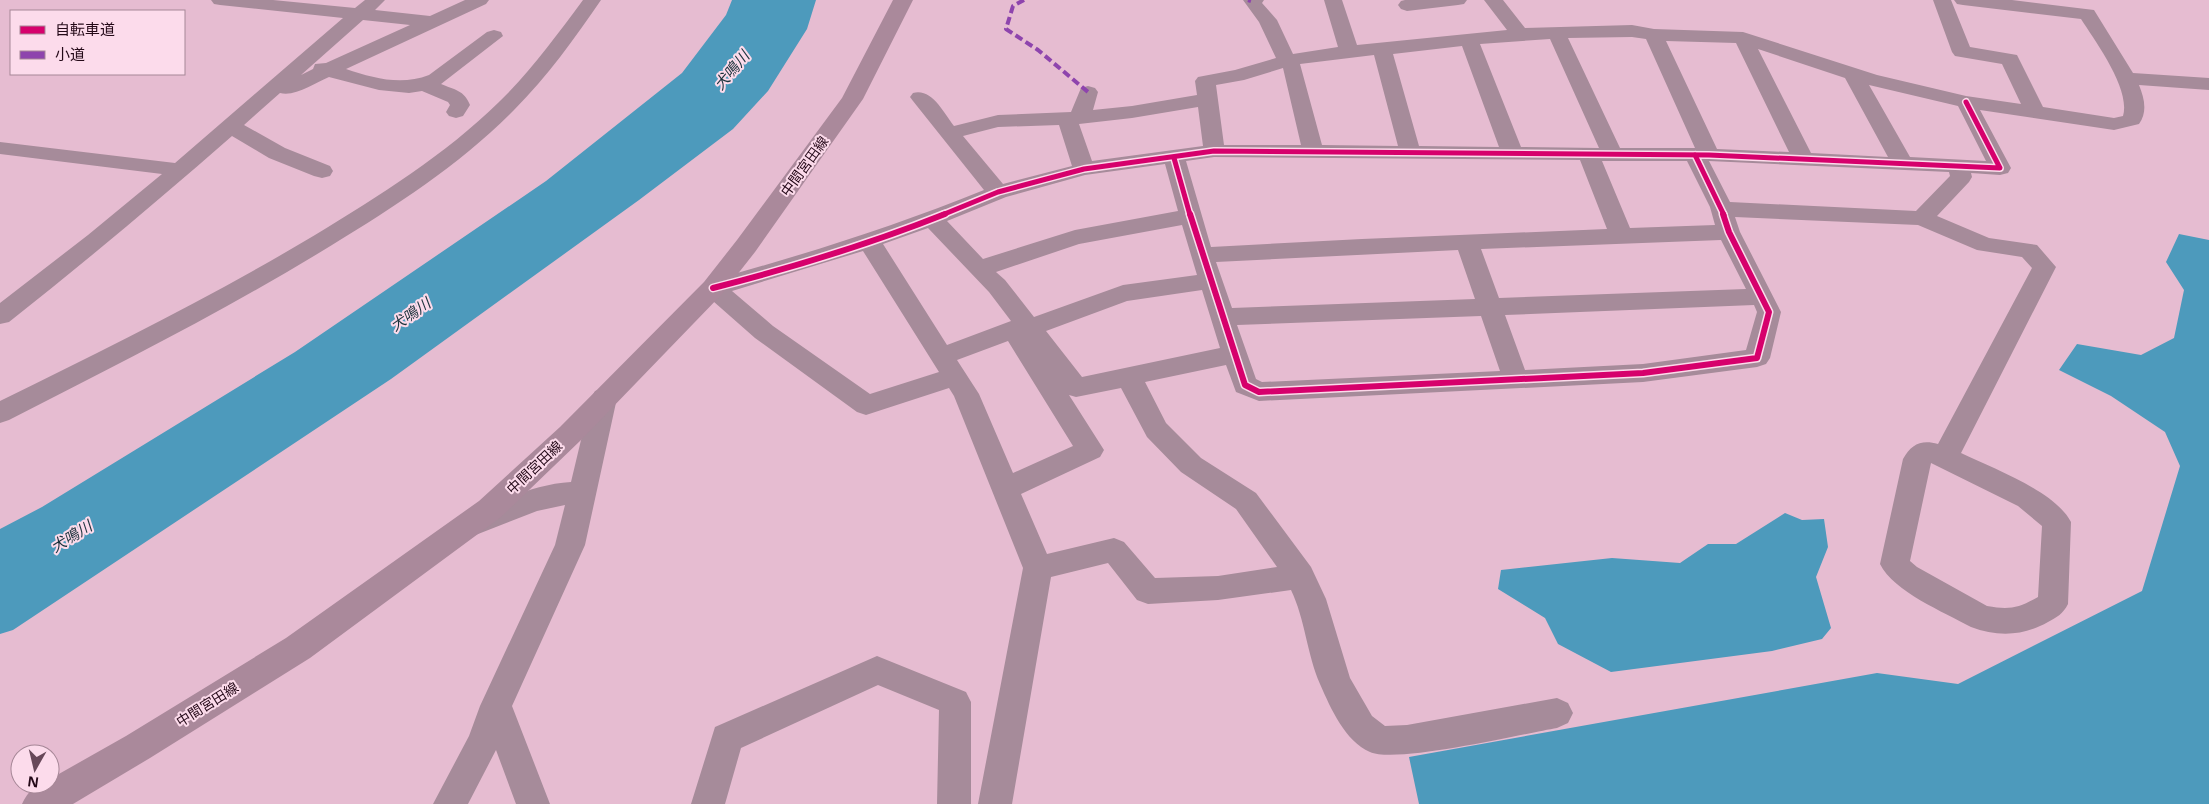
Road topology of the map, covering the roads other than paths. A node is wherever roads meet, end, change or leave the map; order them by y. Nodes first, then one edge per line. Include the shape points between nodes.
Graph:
1 (220, 0) edge
2 (376, 0) edge
3 (480, 0) edge
4 (592, 0) edge
5 (903, 0) edge
6 (1255, 0) edge
7 (1333, 0) edge
8 (1458, 0) edge
9 (1493, 0) edge
10 (1942, 0) edge
11 (1963, 0) edge
12 (1407, 5) dead end
13 (2083, 7) edge
14 (359, 15) junction
15 (433, 22) junction
16 (1556, 32) junction
17 (1520, 34) junction
18 (1654, 35) junction
19 (494, 36) dead end
20 (1743, 38) junction
21 (1469, 39) junction
22 (1382, 49) junction
23 (1350, 51) junction
24 (1287, 61) junction
25 (305, 62) junction
26 (329, 70) junction
27 (1852, 73) junction
28 (2125, 78) junction
29 (2209, 84) edge
30 (426, 85) junction
31 (1088, 92) dead end
32 (920, 97) dead end
33 (1207, 99) junction
34 (261, 100) junction
35 (1966, 102) junction
36 (456, 112) dead end
37 (2035, 112) junction
38 (1074, 118) junction
39 (231, 127) junction
40 (949, 133) junction
41 (0, 148) edge
42 (1214, 151) junction
43 (1313, 151) junction
44 (1410, 151) junction
45 (1512, 152) junction
46 (1588, 153) junction
47 (1612, 153) junction
48 (1702, 155) junction
49 (1174, 158) junction
50 (1803, 159) junction
51 (1902, 164) junction
52 (1958, 166) junction
53 (1084, 169) junction
54 (181, 170) junction
55 (322, 171) dead end
56 (998, 192) junction
57 (1190, 216) junction
58 (1922, 218) junction
59 (932, 219) junction
60 (1725, 221) junction
61 (1621, 235) junction
62 (869, 241) junction
63 (1467, 242) junction
64 (1202, 255) junction
65 (979, 269) junction
66 (1210, 281) junction
67 (713, 288) junction
68 (1762, 297) junction
69 (1490, 306) junction
70 (0, 316) edge
71 (1223, 317) junction
72 (1030, 328) junction
73 (1235, 354) junction
74 (948, 367) junction
75 (1129, 377) junction
76 (1516, 380) junction
77 (604, 398) junction
78 (0, 414) edge
79 (1945, 457) junction
80 (1005, 489) junction
81 (582, 494) junction
82 (461, 530) junction
83 (1038, 568) junction
84 (1300, 576) junction
85 (496, 706) junction
86 (1557, 713) dead end
87 (40, 804) edge
88 (450, 804) edge
89 (533, 804) edge
90 (708, 804) edge
91 (954, 804) edge
92 (995, 804) edge

1 - 14 street
2 - 14 street
3 - 15 street
4 - 78 street via 531,78 494,118 374,208 261,277
5 - 67 main road, 中間宮田線 via 852,99
6 - 24 street via 1250,1 1268,20
7 - 23 street
8 - 12 street
9 - 17 street
10 - 37 street via 1962,52 2010,59
11 - 13 street
13 - 28 street
14 - 15 street
14 - 25 street
15 - 26 street
16 - 17 street
16 - 18 street via 1632,30
16 - 47 street
17 - 21 street
18 - 20 street
18 - 48 street
19 - 30 street
20 - 27 street
20 - 50 street
21 - 22 street
21 - 45 street
22 - 23 street
22 - 44 street
23 - 24 street
24 - 33 street via 1237,76 1205,81
24 - 43 street via 1292,67
25 - 26 street
25 - 34 street
26 - 30 street via 394,88
26 - 34 street
27 - 35 street
27 - 51 street
28 - 29 street
28 - 37 street via 2135,108 2132,120 2114,124
30 - 36 street via 456,98 460,105
31 - 38 street
32 - 40 street
33 - 38 street
33 - 42 street
34 - 39 street
35 - 37 street
35 - 52 street via 2000,168
38 - 40 street via 998,121
38 - 53 street
39 - 54 street
39 - 55 street via 278,153
40 - 56 street
41 - 54 street
42 - 43 street
42 - 49 street
43 - 44 street
44 - 45 street
45 - 46 street
46 - 47 street
46 - 61 street
47 - 48 street
48 - 50 street
48 - 60 street
49 - 53 street
49 - 57 street
50 - 51 street
51 - 52 street
52 - 58 street via 1961,177
53 - 56 street
54 - 70 street via 70,263
56 - 59 street
57 - 64 street
57 - 65 street via 1075,236
58 - 60 street
58 - 79 street via 1985,245 2028,250 2044,267
59 - 62 street
59 - 65 street
60 - 61 street
60 - 68 street
61 - 63 street
62 - 67 street
62 - 74 street
63 - 64 street
63 - 69 street
64 - 66 street
65 - 72 street via 997,286
66 - 71 street
66 - 72 street via 1123,293
67 - 74 street via 764,332 866,405
67 - 77 main road, 中間宮田線
68 - 69 street
68 - 76 street via 1769,312 1757,358 1642,373
69 - 71 street
69 - 76 street
71 - 73 street
72 - 75 street via 1076,388
73 - 75 street
73 - 76 street via 1245,384 1260,392
74 - 80 street via 966,394
74 - 80 street via 1013,329 1090,450
75 - 84 street via 1156,430 1191,465 1246,500
77 - 81 street
77 - 82 main road, 中間宮田線 via 490,509
79 - 79 street via 2028,498 2057,522 2053,604 2025,620 1982,618 1906,576 1895,564 1917,459 1928,451
80 - 83 street
81 - 82 street via 554,494
81 - 85 street via 570,545
82 - 87 main road, 中間宮田線 via 298,648 138,748
83 - 84 street via 1114,550 1148,592 1218,588
83 - 92 street
84 - 86 street via 1311,599 1335,682 1360,728 1380,741 1407,740
85 - 88 street via 484,741
85 - 89 street
90 - 91 street via 727,738 876,670 955,702

